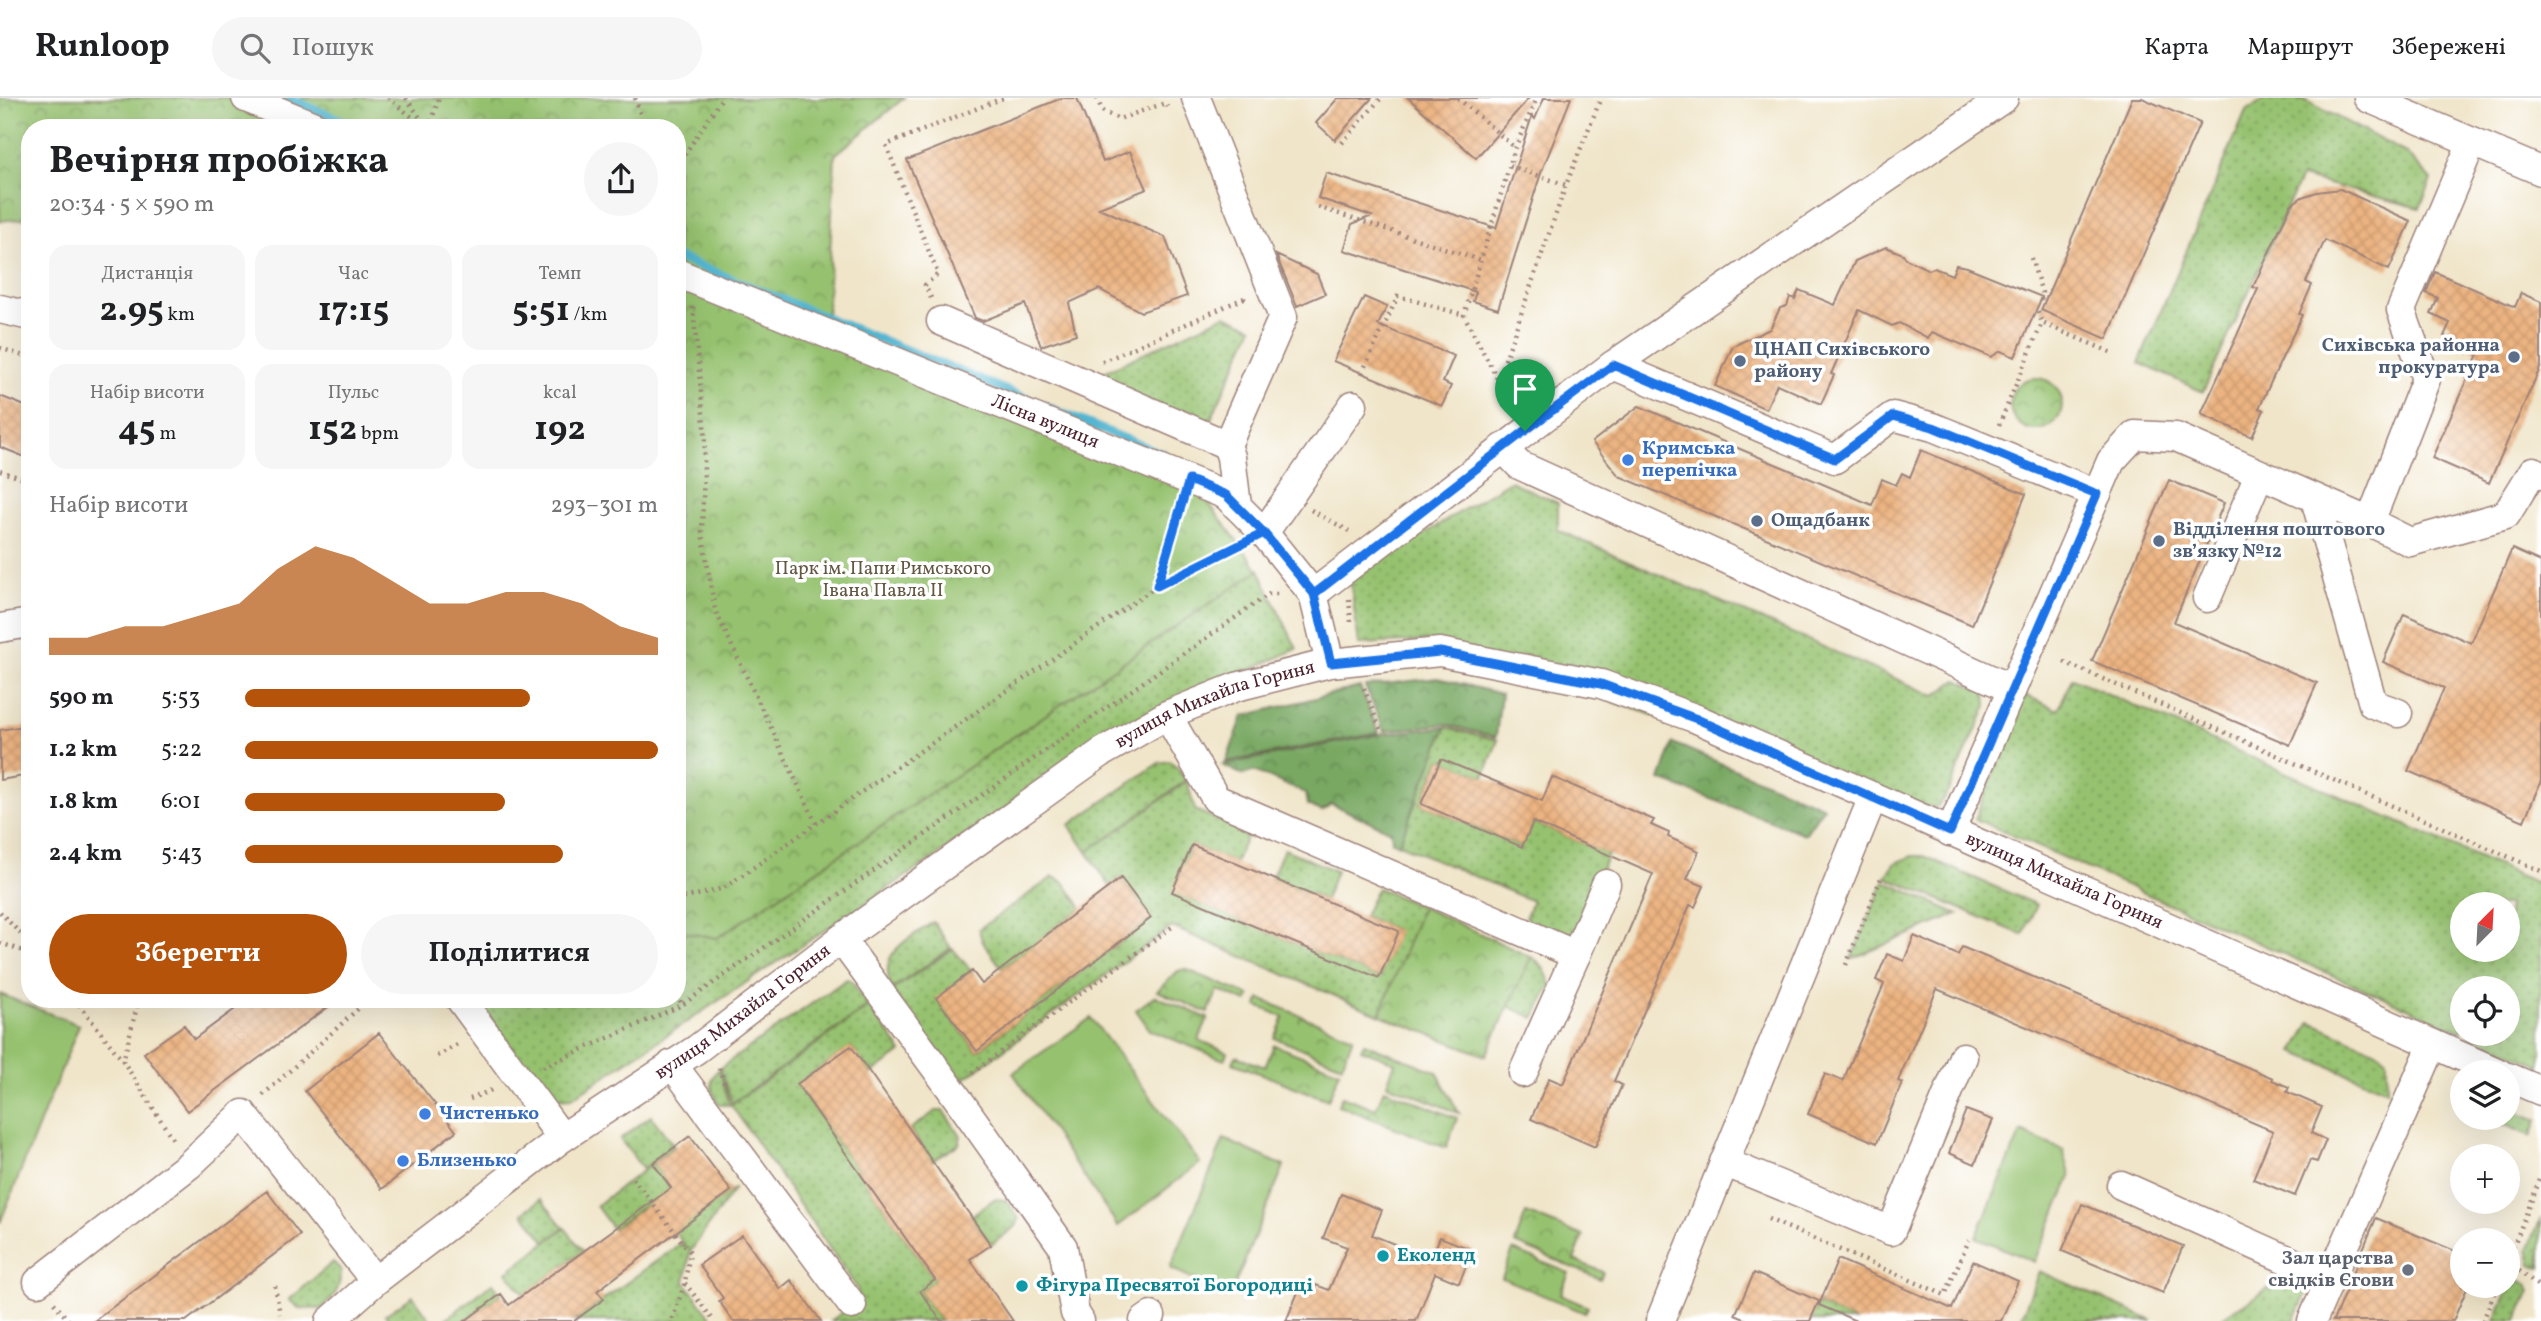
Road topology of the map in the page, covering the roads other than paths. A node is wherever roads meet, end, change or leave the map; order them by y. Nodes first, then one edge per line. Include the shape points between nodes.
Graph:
1 (246, 98) edge
2 (1196, 98) edge
3 (2004, 98) edge
4 (2368, 98) edge
5 (297, 119) edge
6 (2472, 142) junction
7 (2541, 171) edge
8 (686, 276) edge
9 (0, 309) edge
10 (21, 314) edge
11 (941, 321) road end
12 (1613, 365) junction
13 (1353, 405) dead end
14 (1514, 439) junction
15 (1227, 445) junction
16 (2541, 474) edge
17 (2259, 475) junction
18 (2097, 494) junction
19 (2315, 499) junction
20 (1232, 501) junction
21 (2370, 522) junction
22 (1264, 533) junction
23 (1314, 594) junction
24 (2207, 598) dead end
25 (21, 624) edge
26 (0, 628) edge
27 (1331, 663) junction
28 (2012, 689) junction
29 (2398, 713) dead end
30 (1167, 715) junction
31 (1873, 797) junction
32 (1950, 832) junction
33 (1606, 884) dead end
34 (841, 939) junction
35 (1576, 955) junction
36 (466, 1008) edge
37 (2433, 1044) junction
38 (1964, 1057) dead end
39 (2469, 1060) edge
40 (672, 1064) junction
41 (1523, 1073) dead end
42 (2520, 1082) edge
43 (2541, 1091) edge
44 (562, 1138) junction
45 (1724, 1162) junction
46 (2121, 1185) dead end
47 (2330, 1279) junction
48 (375, 1280) junction
49 (38, 1282) dead end
50 (852, 1306) dead end
51 (330, 1321) edge
52 (1080, 1321) edge
53 (1660, 1321) edge
54 (2312, 1321) edge

1 - 5 street
2 - 15 street via 1283,317
3 - 12 street
4 - 6 street
6 - 7 street
6 - 21 street via 2401,310 2426,379
8 - 20 street, Лісна вулиця
9 - 10 street
11 - 15 street
12 - 14 street
12 - 18 street via 1835,459 1893,416 1933,427
13 - 22 street
14 - 23 street
14 - 28 street via 1519,465
15 - 20 street
16 - 21 street via 2533,471 2506,515 2422,539 2410,542
17 - 18 street via 2176,437 2135,435 2111,461
17 - 19 street
17 - 24 street
18 - 28 street
19 - 21 street
19 - 29 street via 2372,704
20 - 22 street, Лісна вулиця
22 - 23 street, Лісна вулиця
23 - 27 street, Лісна вулиця
25 - 26 street
27 - 30 street, вулиця Михайла Гориня via 1236,687
27 - 31 street, вулиця Михайла Гориня via 1440,652 1601,684 1697,719
28 - 32 street
30 - 34 street, вулиця Михайла Гориня via 1101,753
30 - 35 street via 1216,799
31 - 32 street, вулиця Михайла Гориня
31 - 45 street
32 - 37 street, вулиця Михайла Гориня
33 - 35 street
34 - 40 street, вулиця Михайла Гориня
34 - 52 street via 1063,1247 1074,1313
35 - 41 street
36 - 44 street
37 - 39 street, вулиця Михайла Гориня
37 - 47 street
38 - 45 street via 1891,1231
40 - 44 street, вулиця Михайла Гориня
40 - 50 street
42 - 43 street
44 - 48 street, вулиця Михайла Гориня
45 - 53 street
46 - 47 street
47 - 54 street
48 - 49 street via 243,1114 189,1165
48 - 51 street, вулиця Михайла Гориня

